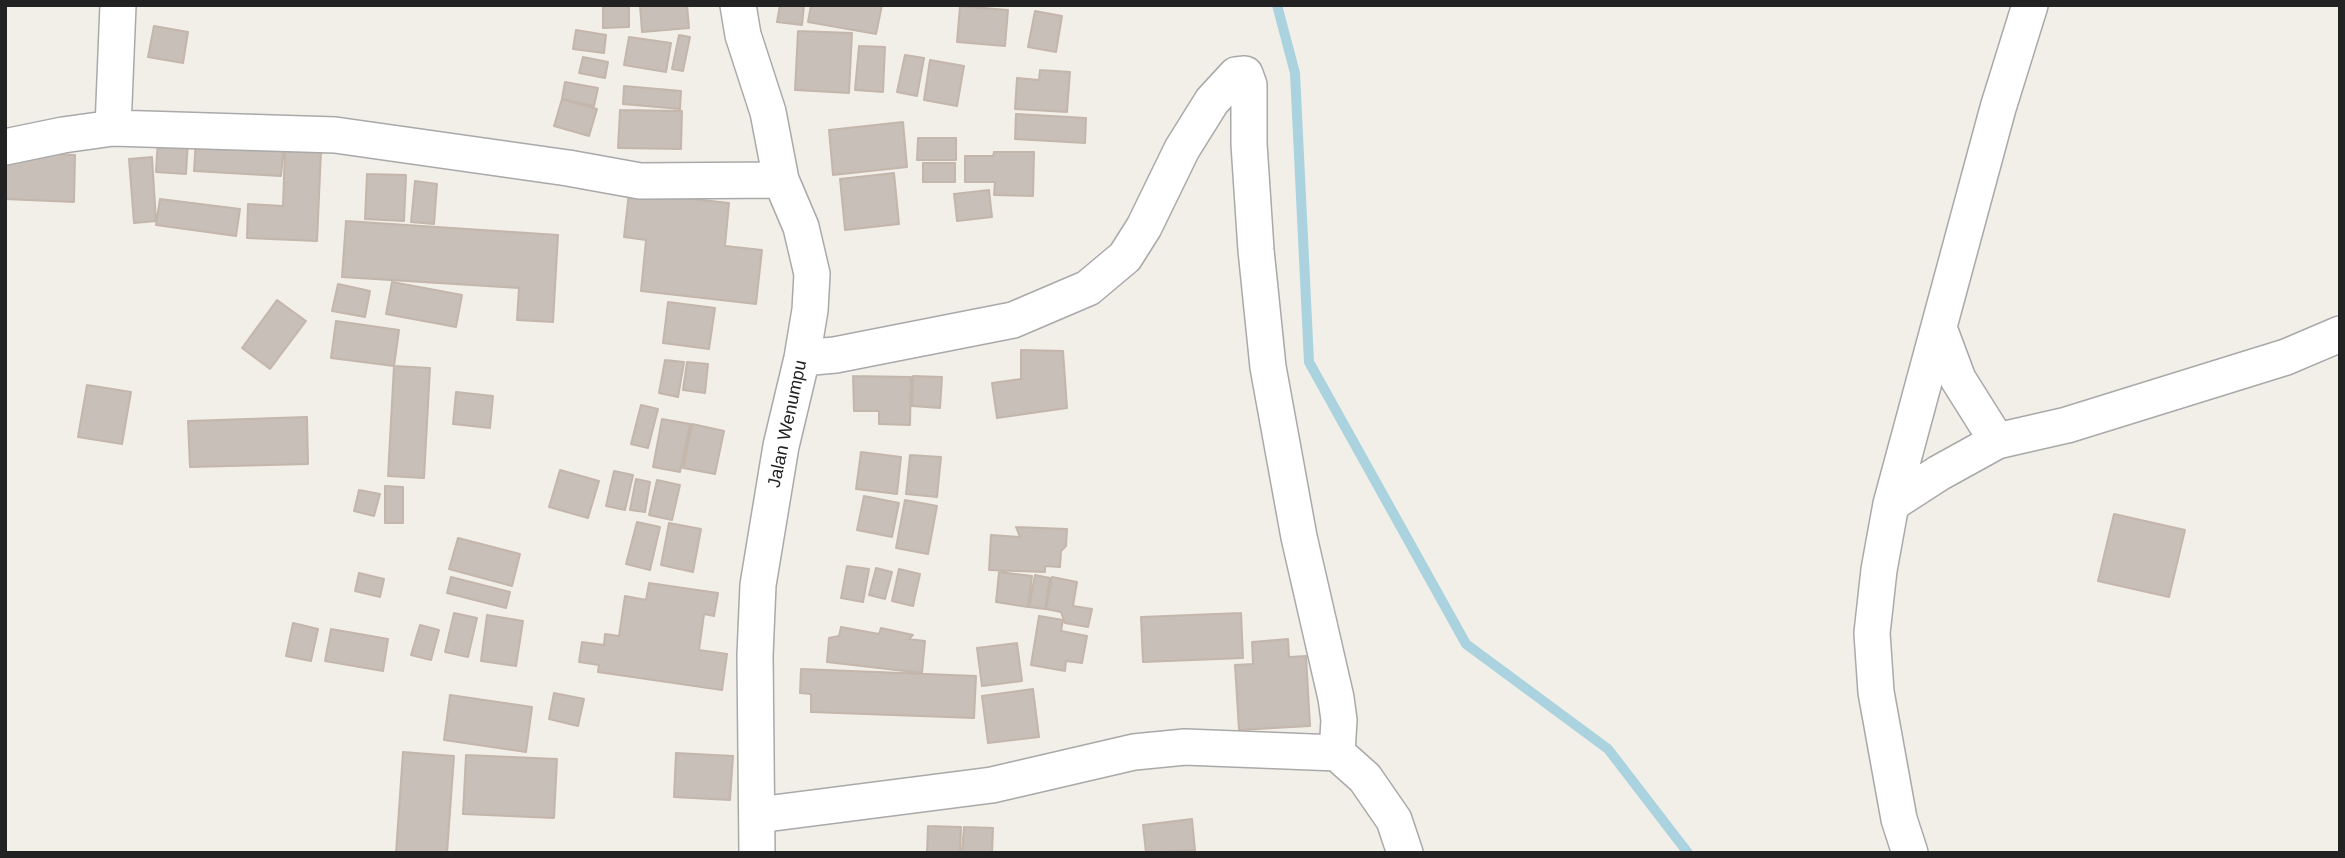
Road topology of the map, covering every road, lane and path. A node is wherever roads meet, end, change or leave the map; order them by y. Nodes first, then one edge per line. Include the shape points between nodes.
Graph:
1 (118, 5) edge
2 (738, 5) edge
3 (2030, 5) edge
4 (113, 128) junction
5 (5, 147) edge
6 (781, 180) junction
7 (1939, 328) junction
8 (2340, 334) edge
9 (802, 358) junction
10 (1997, 441) junction
11 (1891, 504) junction
12 (1337, 753) junction
13 (758, 815) junction
14 (757, 853) edge
15 (1405, 853) edge
16 (1910, 853) edge

1 - 4 street
2 - 6 street, Jalan Wenumpu via 768,112
3 - 7 street
4 - 5 street
4 - 6 street via 335,135 640,181
6 - 9 street, Jalan Wenumpu via 801,228 812,274
7 - 10 street via 1958,379
7 - 11 street
8 - 10 street via 2286,357 2067,425
9 - 12 street via 1013,320 1088,288 1125,257 1212,102 1236,75 1245,74 1268,367 1299,537 1336,698
9 - 13 street, Jalan Wenumpu via 781,446 758,585
10 - 11 street
11 - 16 street via 1879,570 1874,668 1899,819
12 - 13 street via 1185,747 1147,751 992,786
12 - 15 street via 1365,779 1394,820
13 - 14 street, Jalan Wenumpu

